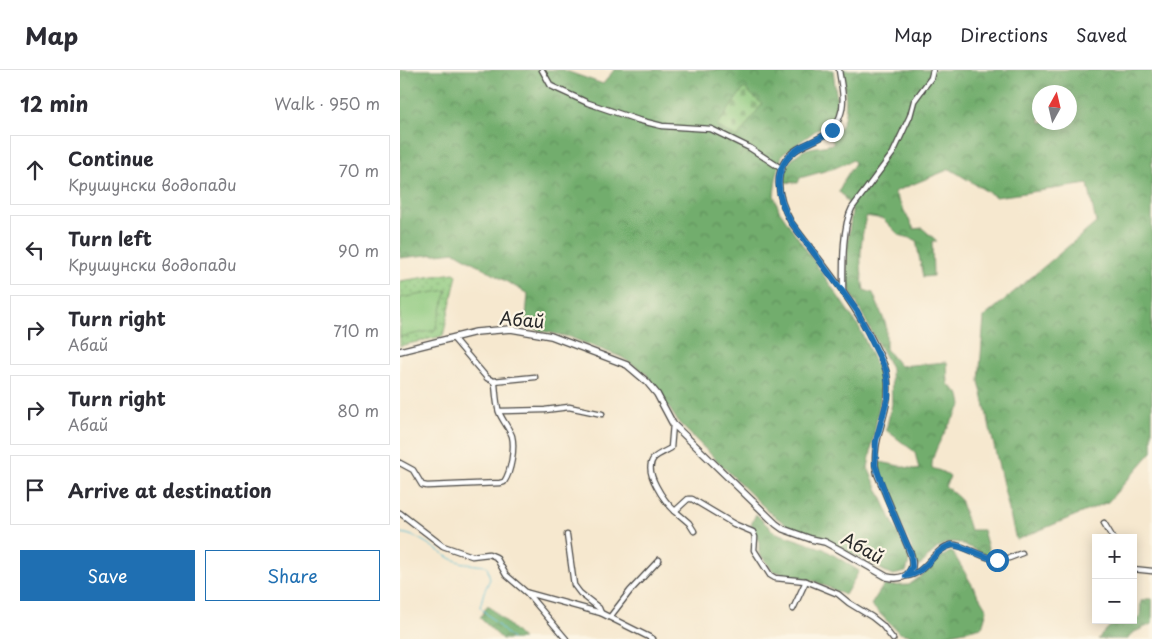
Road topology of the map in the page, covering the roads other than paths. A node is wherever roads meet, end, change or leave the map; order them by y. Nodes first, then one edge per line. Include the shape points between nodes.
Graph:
1 (542, 70) edge
2 (839, 70) edge
3 (933, 70) edge
4 (782, 169) junction
5 (843, 291) junction
6 (453, 338) junction
7 (400, 351) edge
8 (535, 377) dead end
9 (493, 381) junction
10 (499, 411) junction
11 (602, 414) dead end
12 (674, 424) junction
13 (400, 463) edge
14 (675, 511) junction
15 (400, 513) edge
16 (1104, 523) dead end
17 (694, 531) dead end
18 (1111, 534) edge
19 (566, 535) dead end
20 (909, 550) joint
21 (1022, 552) dead end
22 (658, 560) dead end
23 (1137, 569) edge
24 (1152, 571) edge
25 (906, 576) junction
26 (806, 581) junction
27 (527, 593) junction
28 (793, 609) dead end
29 (601, 614) junction
30 (610, 617) junction
31 (566, 639) edge
32 (653, 639) edge
33 (894, 639) edge

1 - 4 street via 552,86 588,103 662,126 711,129 750,148
2 - 4 street via 843,98 836,124 826,135 794,152
3 - 5 street via 914,101 892,153 848,217
4 - 5 street, Абай via 778,188 783,209
5 - 20 street, Абай via 869,332 886,370 888,397 876,441 875,465
6 - 7 street, Абай
6 - 9 street
6 - 12 street, Абай via 494,330 517,330 551,336 606,356 626,365 647,382
8 - 9 street
9 - 10 street
10 - 11 street via 569,407
10 - 13 street via 512,436 512,460 504,482 427,486 422,485 413,470
12 - 14 street via 671,448 655,457 650,472 660,494
12 - 25 street, Абай via 783,529 832,546 887,577
14 - 17 street
14 - 26 street via 688,499 715,511 755,535 754,550 770,575
15 - 27 street via 443,546 472,556 489,554 496,557 506,575
16 - 18 street
19 - 29 street via 574,585 599,608
20 - 25 street, Абай via 912,562
21 - 25 street via 1002,560 952,545 918,572
22 - 30 street
23 - 24 street
26 - 28 street
26 - 33 street via 838,594 882,625
27 - 29 street
27 - 31 street
29 - 30 street
30 - 32 street

